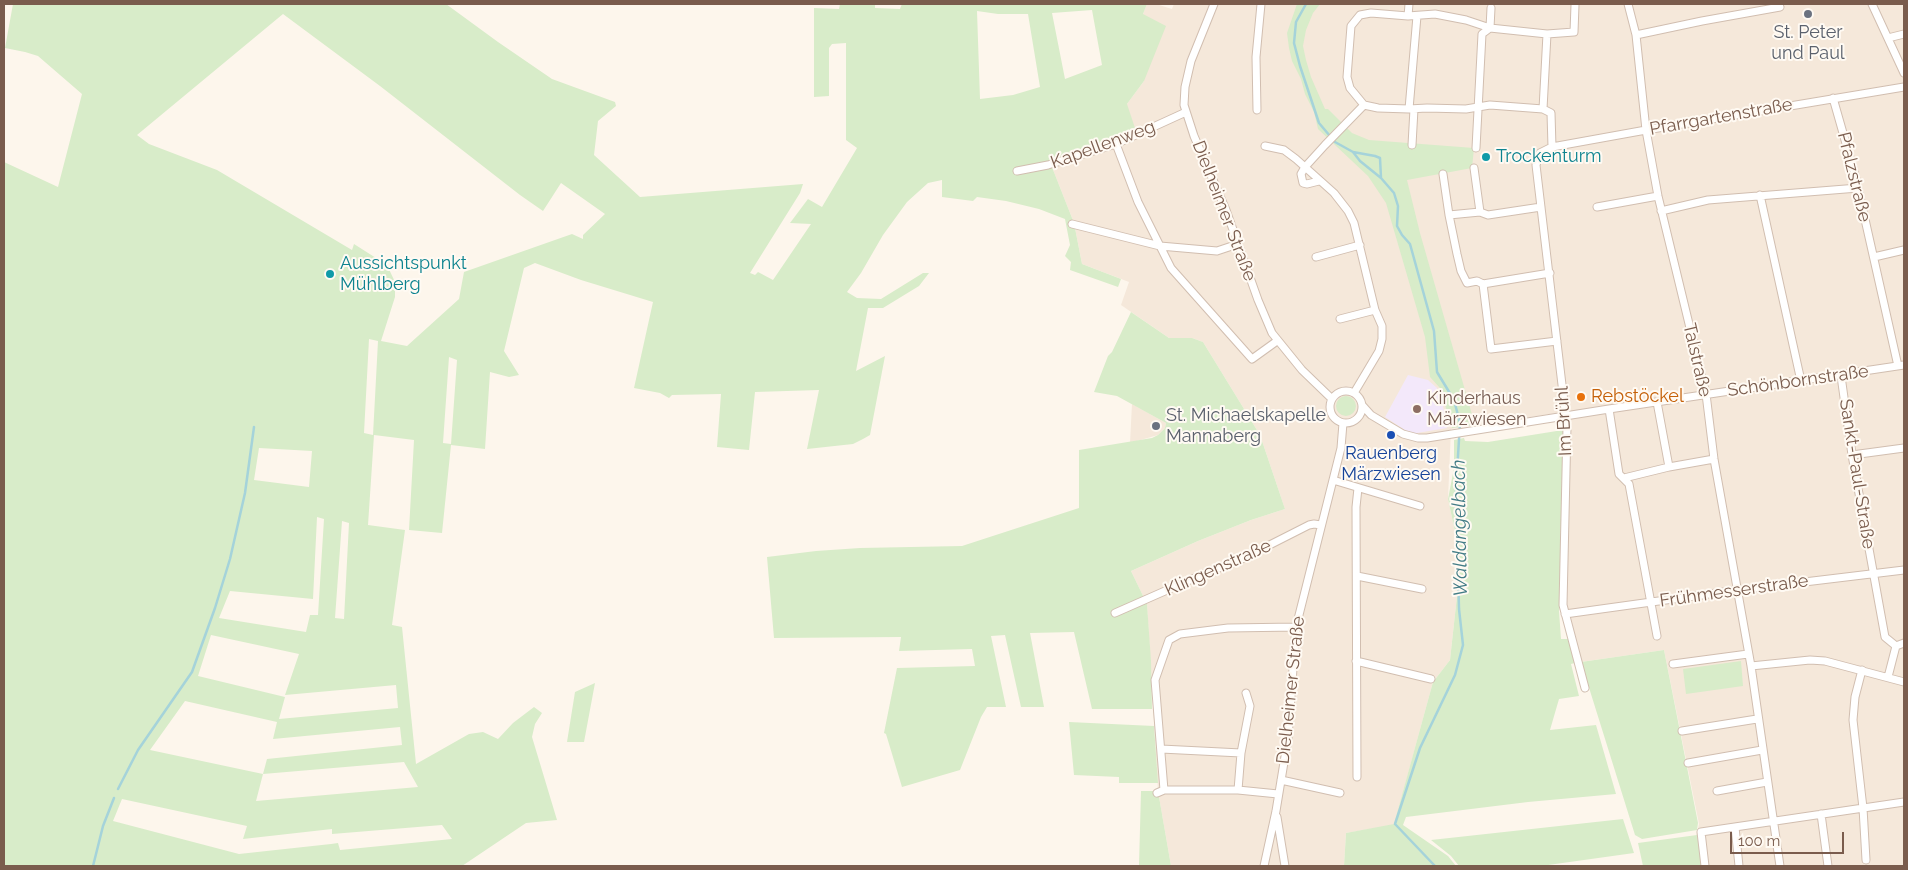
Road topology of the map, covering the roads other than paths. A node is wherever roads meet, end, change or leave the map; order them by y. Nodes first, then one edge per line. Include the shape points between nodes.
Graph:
1 (1214, 4) edge
2 (1261, 4) edge
3 (1409, 4) edge
4 (1628, 4) edge
5 (1872, 4) edge
6 (1575, 5) edge
7 (1780, 7) dead end
8 (1491, 8) dead end
9 (1408, 16) junction
10 (1417, 16) junction
11 (1490, 28) junction
12 (1548, 34) junction
13 (1904, 34) edge
14 (1636, 35) junction
15 (1888, 38) junction
16 (1904, 73) edge
17 (1904, 87) edge
18 (1833, 98) junction
19 (1364, 105) junction
20 (1479, 107) junction
21 (1412, 109) junction
22 (1543, 109) junction
23 (1257, 110) dead end
24 (1186, 112) junction
25 (1646, 130) junction
26 (1116, 144) junction
27 (1412, 145) dead end
28 (1265, 146) dead end
29 (1552, 147) junction
30 (1476, 148) dead end
31 (1540, 153) joint
32 (1305, 167) junction
33 (1474, 168) dead end
34 (1017, 171) dead end
35 (1444, 174) dead end
36 (1319, 180) junction
37 (1858, 188) junction
38 (1760, 195) junction
39 (1658, 196) junction
40 (1540, 207) junction
41 (1597, 207) dead end
42 (1661, 211) junction
43 (1480, 212) junction
44 (1449, 215) junction
45 (1072, 224) dead end
46 (1238, 244) junction
47 (1360, 244) junction
48 (1160, 246) junction
49 (1904, 250) edge
50 (1316, 257) dead end
51 (1874, 257) junction
52 (1550, 273) junction
53 (1483, 284) junction
54 (1375, 310) junction
55 (1340, 319) dead end
56 (1277, 340) junction
57 (1557, 341) junction
58 (1901, 366) edge
59 (1841, 376) junction
60 (1800, 381) junction
61 (1354, 393) junction
62 (1706, 394) junction
63 (1332, 399) junction
64 (1657, 402) junction
65 (1362, 406) junction
66 (1609, 409) junction
67 (1371, 415) junction
68 (1566, 416) junction
69 (1359, 417) junction
70 (1342, 423) junction
71 (1904, 448) edge
72 (1852, 455) junction
73 (1714, 459) junction
74 (1669, 467) junction
75 (1624, 478) junction
76 (1333, 480) junction
77 (1358, 488) junction
78 (1420, 506) dead end
79 (1321, 525) junction
80 (1904, 570) edge
81 (1874, 573) junction
82 (1357, 576) junction
83 (1422, 590) dead end
84 (1738, 590) junction
85 (1651, 602) junction
86 (1115, 613) dead end
87 (1565, 614) junction
88 (1296, 627) junction
89 (1657, 636) dead end
90 (1904, 643) edge
91 (1896, 646) junction
92 (1748, 654) junction
93 (1356, 661) junction
94 (1673, 664) dead end
95 (1751, 666) junction
96 (1862, 670) junction
97 (1888, 677) junction
98 (1431, 679) dead end
99 (1904, 682) edge
100 (1585, 688) dead end
101 (1246, 693) dead end
102 (1757, 719) junction
103 (1682, 732) dead end
104 (1161, 749) junction
105 (1762, 750) junction
106 (1242, 753) junction
107 (1688, 763) dead end
108 (1357, 777) dead end
109 (1281, 780) junction
110 (1767, 782) junction
111 (1238, 790) junction
112 (1717, 791) dead end
113 (1340, 793) dead end
114 (1278, 794) junction
115 (1904, 802) edge
116 (1863, 808) junction
117 (1276, 811) junction
118 (1821, 814) junction
119 (1774, 821) junction
120 (1734, 827) junction
121 (1866, 860) dead end
122 (1264, 866) edge
123 (1286, 866) edge
124 (1705, 866) edge
125 (1739, 866) edge
126 (1780, 866) edge
127 (1828, 866) edge

1 - 24 street, Dielheimer Straße via 1191,61 1184,96
2 - 23 street via 1256,58
3 - 9 street
4 - 14 street, Talstraße
5 - 15 street
6 - 12 street via 1574,32
7 - 14 street
8 - 11 street
9 - 10 street
9 - 19 street via 1365,13 1351,26 1347,77 1350,88
10 - 11 street via 1435,14
10 - 21 street
11 - 12 street
11 - 20 street via 1482,34
12 - 22 street
13 - 15 street
14 - 25 street, Talstraße
15 - 16 street
17 - 18 street, Pfarrgartenstraße
18 - 25 street, Pfarrgartenstraße
18 - 37 street, Pfalzstraße
19 - 21 street
19 - 32 street
20 - 21 street
20 - 22 street
20 - 30 street
21 - 27 street
22 - 29 street via 1551,113
24 - 26 street, Kapellenweg
24 - 46 street, Dielheimer Straße
25 - 29 street, Pfarrgartenstraße
25 - 39 street, Talstraße
26 - 34 street, Kapellenweg
26 - 48 street via 1138,202
28 - 32 street via 1284,150
29 - 31 street, Pfarrgartenstraße
31 - 40 street, Im Brühl via 1536,165
32 - 36 street
32 - 36 street via 1301,174 1303,183
33 - 43 street
35 - 44 street
36 - 47 street via 1348,211
37 - 38 street
37 - 51 street, Pfalzstraße
38 - 42 street via 1708,200
38 - 60 street
39 - 41 street
39 - 42 street, Talstraße
40 - 43 street via 1488,215
40 - 52 street, Im Brühl
42 - 62 street, Talstraße
43 - 44 street
44 - 53 street via 1461,271 1467,283 1477,281
45 - 48 street
46 - 48 street via 1217,251
46 - 56 street, Dielheimer Straße via 1258,300
47 - 50 street
47 - 54 street
48 - 56 street via 1171,268 1252,359
49 - 51 street
51 - 58 street, Pfalzstraße
52 - 53 street
52 - 57 street, Im Brühl
53 - 57 street via 1491,349
54 - 55 street
54 - 61 street via 1382,326 1382,339 1375,358
56 - 63 street, Dielheimer Straße
57 - 68 street, Im Brühl
58 - 59 street, Schönbornstraße
59 - 60 street, Schönbornstraße
59 - 72 street, Sankt-Paul-Straße
60 - 62 street, Schönbornstraße
61 - 63 street via 1338,393
61 - 65 street
62 - 64 street, Schönbornstraße
62 - 73 street, Talstraße
63 - 70 street, Dielheimer Straße via 1332,416
64 - 66 street, Schönbornstraße
64 - 74 street
65 - 67 street, Schönbornstraße
65 - 69 street
66 - 68 street, Schönbornstraße
66 - 75 street via 1619,474
67 - 68 street, Schönbornstraße via 1403,434 1418,438
67 - 69 street
68 - 87 street, Im Brühl
69 - 70 street
70 - 76 street, Dielheimer Straße via 1341,448
71 - 72 street
72 - 81 street, Sankt-Paul-Straße
73 - 74 street
73 - 84 street, Talstraße
74 - 75 street
75 - 85 street via 1629,484
76 - 77 street
76 - 79 street, Dielheimer Straße
77 - 78 street
77 - 82 street
79 - 86 street, Klingenstraße via 1309,526 1236,562
79 - 88 street, Dielheimer Straße
80 - 81 street, Frühmesserstraße
81 - 84 street, Frühmesserstraße
81 - 91 street, Sankt-Paul-Straße via 1885,637
82 - 83 street
82 - 93 street
84 - 85 street, Frühmesserstraße
84 - 92 street, Talstraße
85 - 87 street, Frühmesserstraße
85 - 89 street
87 - 100 street, Im Brühl
88 - 104 street via 1228,628 1180,634 1169,640 1155,680
88 - 109 street, Dielheimer Straße via 1288,738
90 - 91 street
91 - 97 street
92 - 94 street
92 - 95 street, Talstraße
93 - 98 street
93 - 108 street
95 - 96 street via 1810,660
95 - 102 street, Talstraße
96 - 97 street
96 - 116 street via 1852,720
97 - 99 street
101 - 106 street via 1250,706
102 - 103 street
102 - 105 street, Talstraße
104 - 106 street
104 - 111 street via 1161,791
105 - 107 street
105 - 110 street, Talstraße
106 - 111 street
109 - 113 street
109 - 114 street, Dielheimer Straße
110 - 112 street
110 - 119 street, Talstraße
111 - 114 street
114 - 117 street, Dielheimer Straße
115 - 116 street
116 - 118 street
116 - 121 street
117 - 122 street
117 - 123 street
118 - 119 street
118 - 127 street
119 - 120 street
119 - 126 street, Talstraße
120 - 124 street via 1702,832
120 - 125 street

